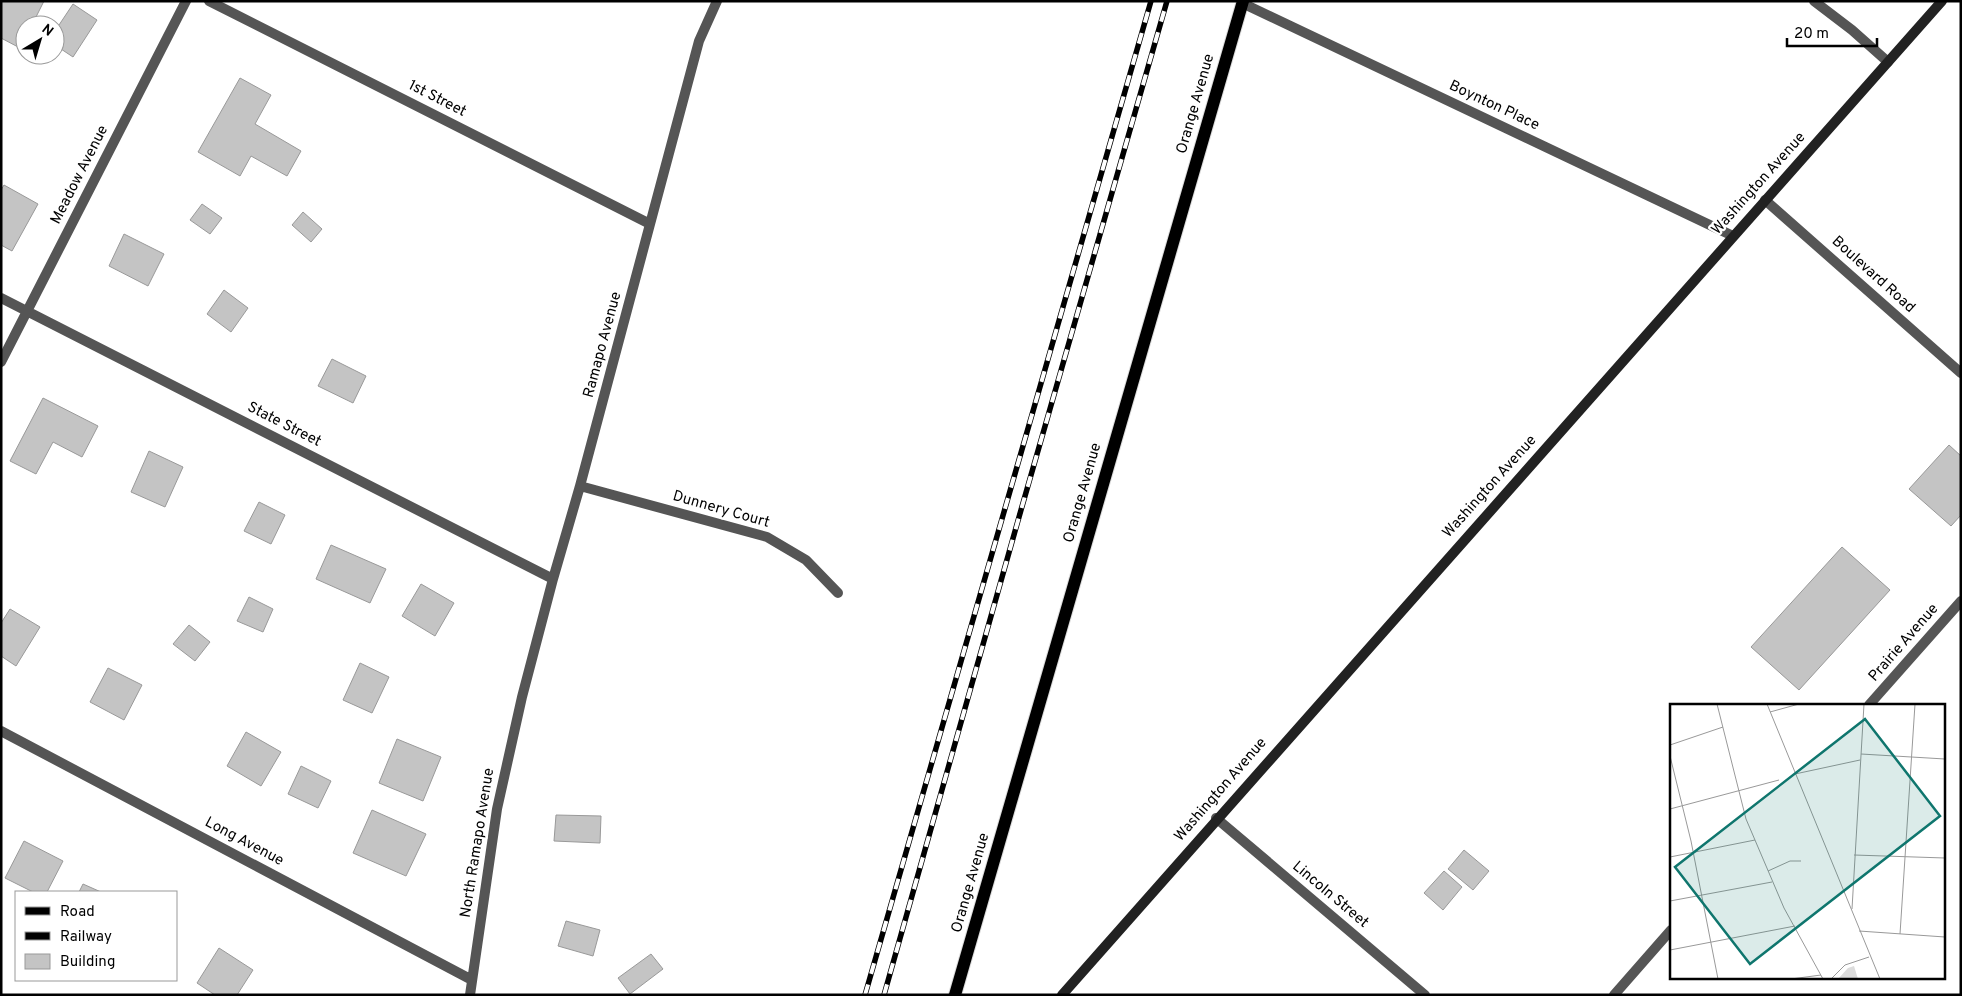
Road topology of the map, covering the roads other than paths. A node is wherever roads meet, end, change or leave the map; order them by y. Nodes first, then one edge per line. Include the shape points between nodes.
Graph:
1 (186, 1) edge
2 (209, 1) edge
3 (717, 1) edge
4 (1814, 1) edge
5 (1942, 1) edge
6 (1242, 2) edge
7 (1888, 62) junction
8 (1765, 200) junction
9 (650, 224) junction
10 (1733, 236) junction
11 (1, 298) edge
12 (27, 311) junction
13 (1, 362) edge
14 (1961, 373) edge
15 (580, 486) junction
16 (553, 579) junction
17 (838, 592) dead end
18 (1961, 601) edge
19 (522, 698) joint
20 (1870, 704) edge
21 (1, 732) edge
22 (1216, 818) junction
23 (1670, 931) edge
24 (472, 980) junction
25 (470, 995) edge
26 (955, 995) edge
27 (1062, 995) edge
28 (1425, 995) edge
29 (1614, 995) edge

1 - 12 street, Meadow Avenue
2 - 9 street, 1st Street
3 - 9 street, Ramapo Avenue via 699,41
4 - 7 street
5 - 7 street, Washington Avenue
6 - 10 street, Boynton Place
6 - 26 main road, Orange Avenue
7 - 8 street, Washington Avenue
8 - 10 street, Washington Avenue
8 - 14 street, Boulevard Road
9 - 15 street, Ramapo Avenue
10 - 22 street, Washington Avenue
11 - 12 street, State Street
12 - 13 street, Meadow Avenue
12 - 16 street, State Street
15 - 16 street, Ramapo Avenue
15 - 17 street, Dunnery Court via 766,537 806,560
16 - 19 street, Ramapo Avenue
18 - 20 street, Prairie Avenue
19 - 24 street, North Ramapo Avenue via 497,809
21 - 24 street, Long Avenue
22 - 27 street, Washington Avenue
22 - 28 street, Lincoln Street
23 - 29 street
24 - 25 street, North Ramapo Avenue

